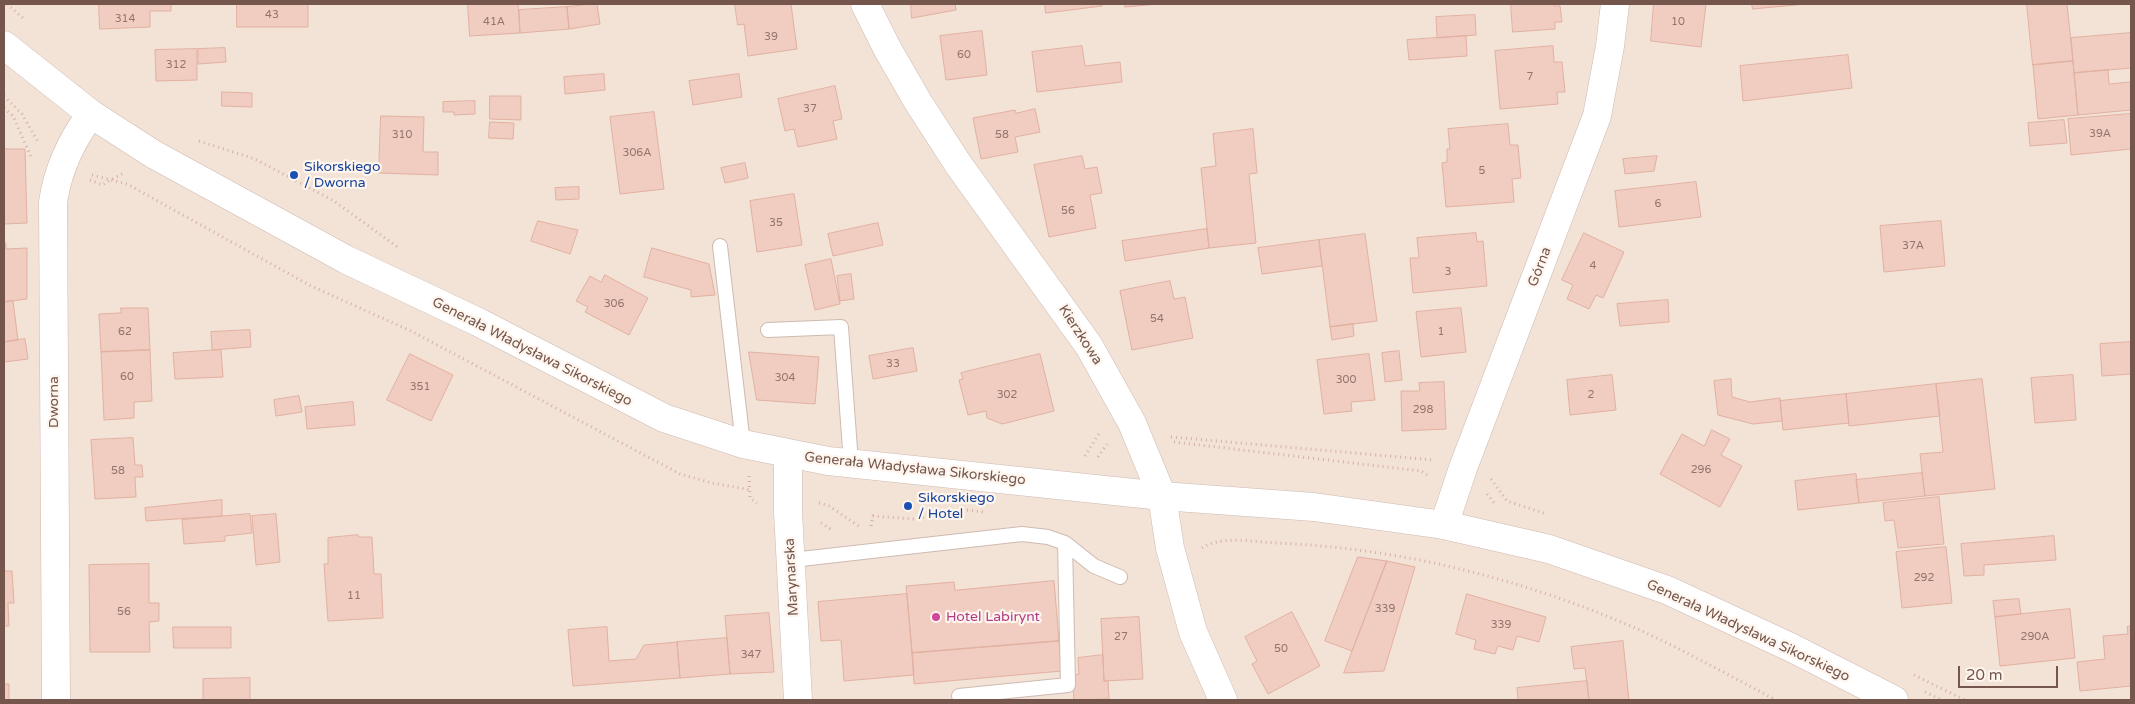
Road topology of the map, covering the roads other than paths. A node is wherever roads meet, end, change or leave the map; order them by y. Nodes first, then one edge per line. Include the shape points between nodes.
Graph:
1 (865, 4) edge
2 (1615, 4) edge
3 (4, 45) edge
4 (91, 114) junction
5 (720, 246) dead end
6 (768, 330) dead end
7 (743, 444) junction
8 (788, 454) junction
9 (851, 464) junction
10 (1162, 496) junction
11 (1444, 525) junction
12 (1065, 543) junction
13 (792, 560) junction
14 (1120, 577) dead end
15 (959, 696) dead end
16 (56, 700) edge
17 (798, 700) edge
18 (1223, 700) edge
19 (1894, 700) edge

1 - 10 street, Kierzkowa via 905,80 958,164 1089,346 1132,423
2 - 11 street, Górna via 1597,116 1462,468
3 - 4 street, Generała Władysława Sikorskiego
4 - 7 street, Generała Władysława Sikorskiego via 153,154 347,260 478,322 664,418
4 - 16 street, Dworna via 64,158 57,175 53,202
5 - 7 lane
6 - 9 lane via 841,327
7 - 8 street, Generała Władysława Sikorskiego
8 - 9 street, Generała Władysława Sikorskiego
8 - 13 street, Marynarska
9 - 10 street, Generała Władysława Sikorskiego
10 - 11 street, Generała Władysława Sikorskiego via 1314,507
10 - 18 street, Kierzkowa via 1170,548 1193,632
11 - 19 street, Generała Władysława Sikorskiego via 1549,549 1667,590
12 - 13 lane via 1022,534
12 - 14 lane via 1094,566
12 - 15 lane via 1068,685
13 - 17 street, Marynarska

